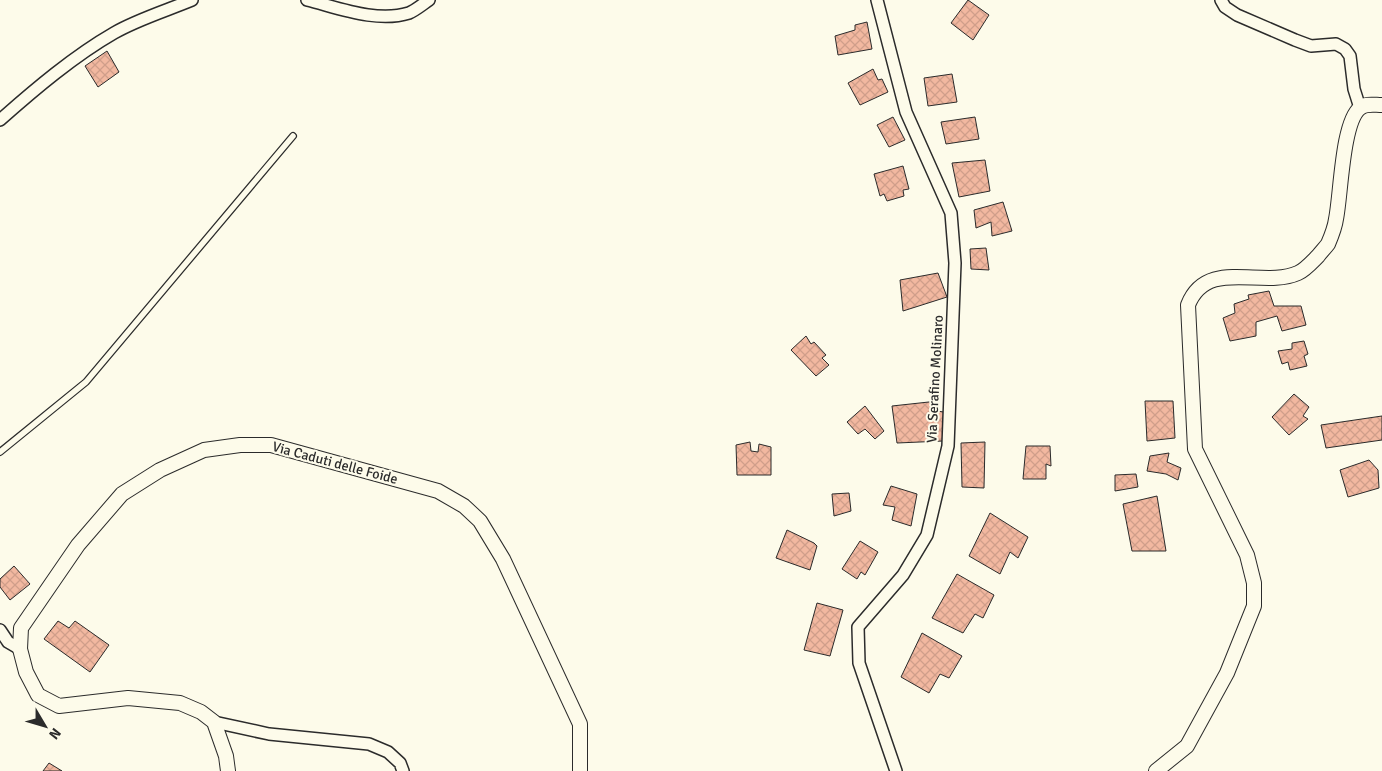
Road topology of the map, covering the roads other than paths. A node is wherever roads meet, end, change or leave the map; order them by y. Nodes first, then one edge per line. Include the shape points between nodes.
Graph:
1 (192, 0) edge
2 (307, 0) edge
3 (429, 0) edge
4 (877, 0) edge
5 (1221, 0) edge
6 (1382, 105) edge
7 (1360, 108) junction
8 (0, 120) edge
9 (293, 136) dead end
10 (0, 452) edge
11 (0, 630) edge
12 (20, 649) junction
13 (214, 722) junction
14 (228, 771) edge
15 (403, 771) edge
16 (580, 771) edge
17 (896, 771) edge
18 (1156, 771) edge

1 - 8 street via 114,33 56,74
2 - 3 street via 386,17 411,12
4 - 17 street, Via Serafino Molinaro via 906,112 952,213 956,263 948,446 927,535 903,575 858,628 859,663
5 - 7 street via 1237,15 1295,40 1311,46 1336,44 1345,49 1350,56
6 - 7 street via 1366,104
7 - 18 street via 1347,133 1336,220 1327,246 1298,273 1283,277 1225,277 1202,284 1188,305 1196,448 1247,555 1254,583 1254,606 1227,673 1187,746
9 - 10 lane via 86,382
11 - 12 street via 8,642
12 - 13 street, Via Caduti delle Foide via 26,672 38,695 59,706 128,698 180,703
12 - 16 street, Via Caduti delle Foide via 21,628 78,545 122,494 160,470 204,450 271,445 438,491 464,506 480,521 503,559 580,724
13 - 14 street
13 - 15 street via 269,734 369,744 388,752

